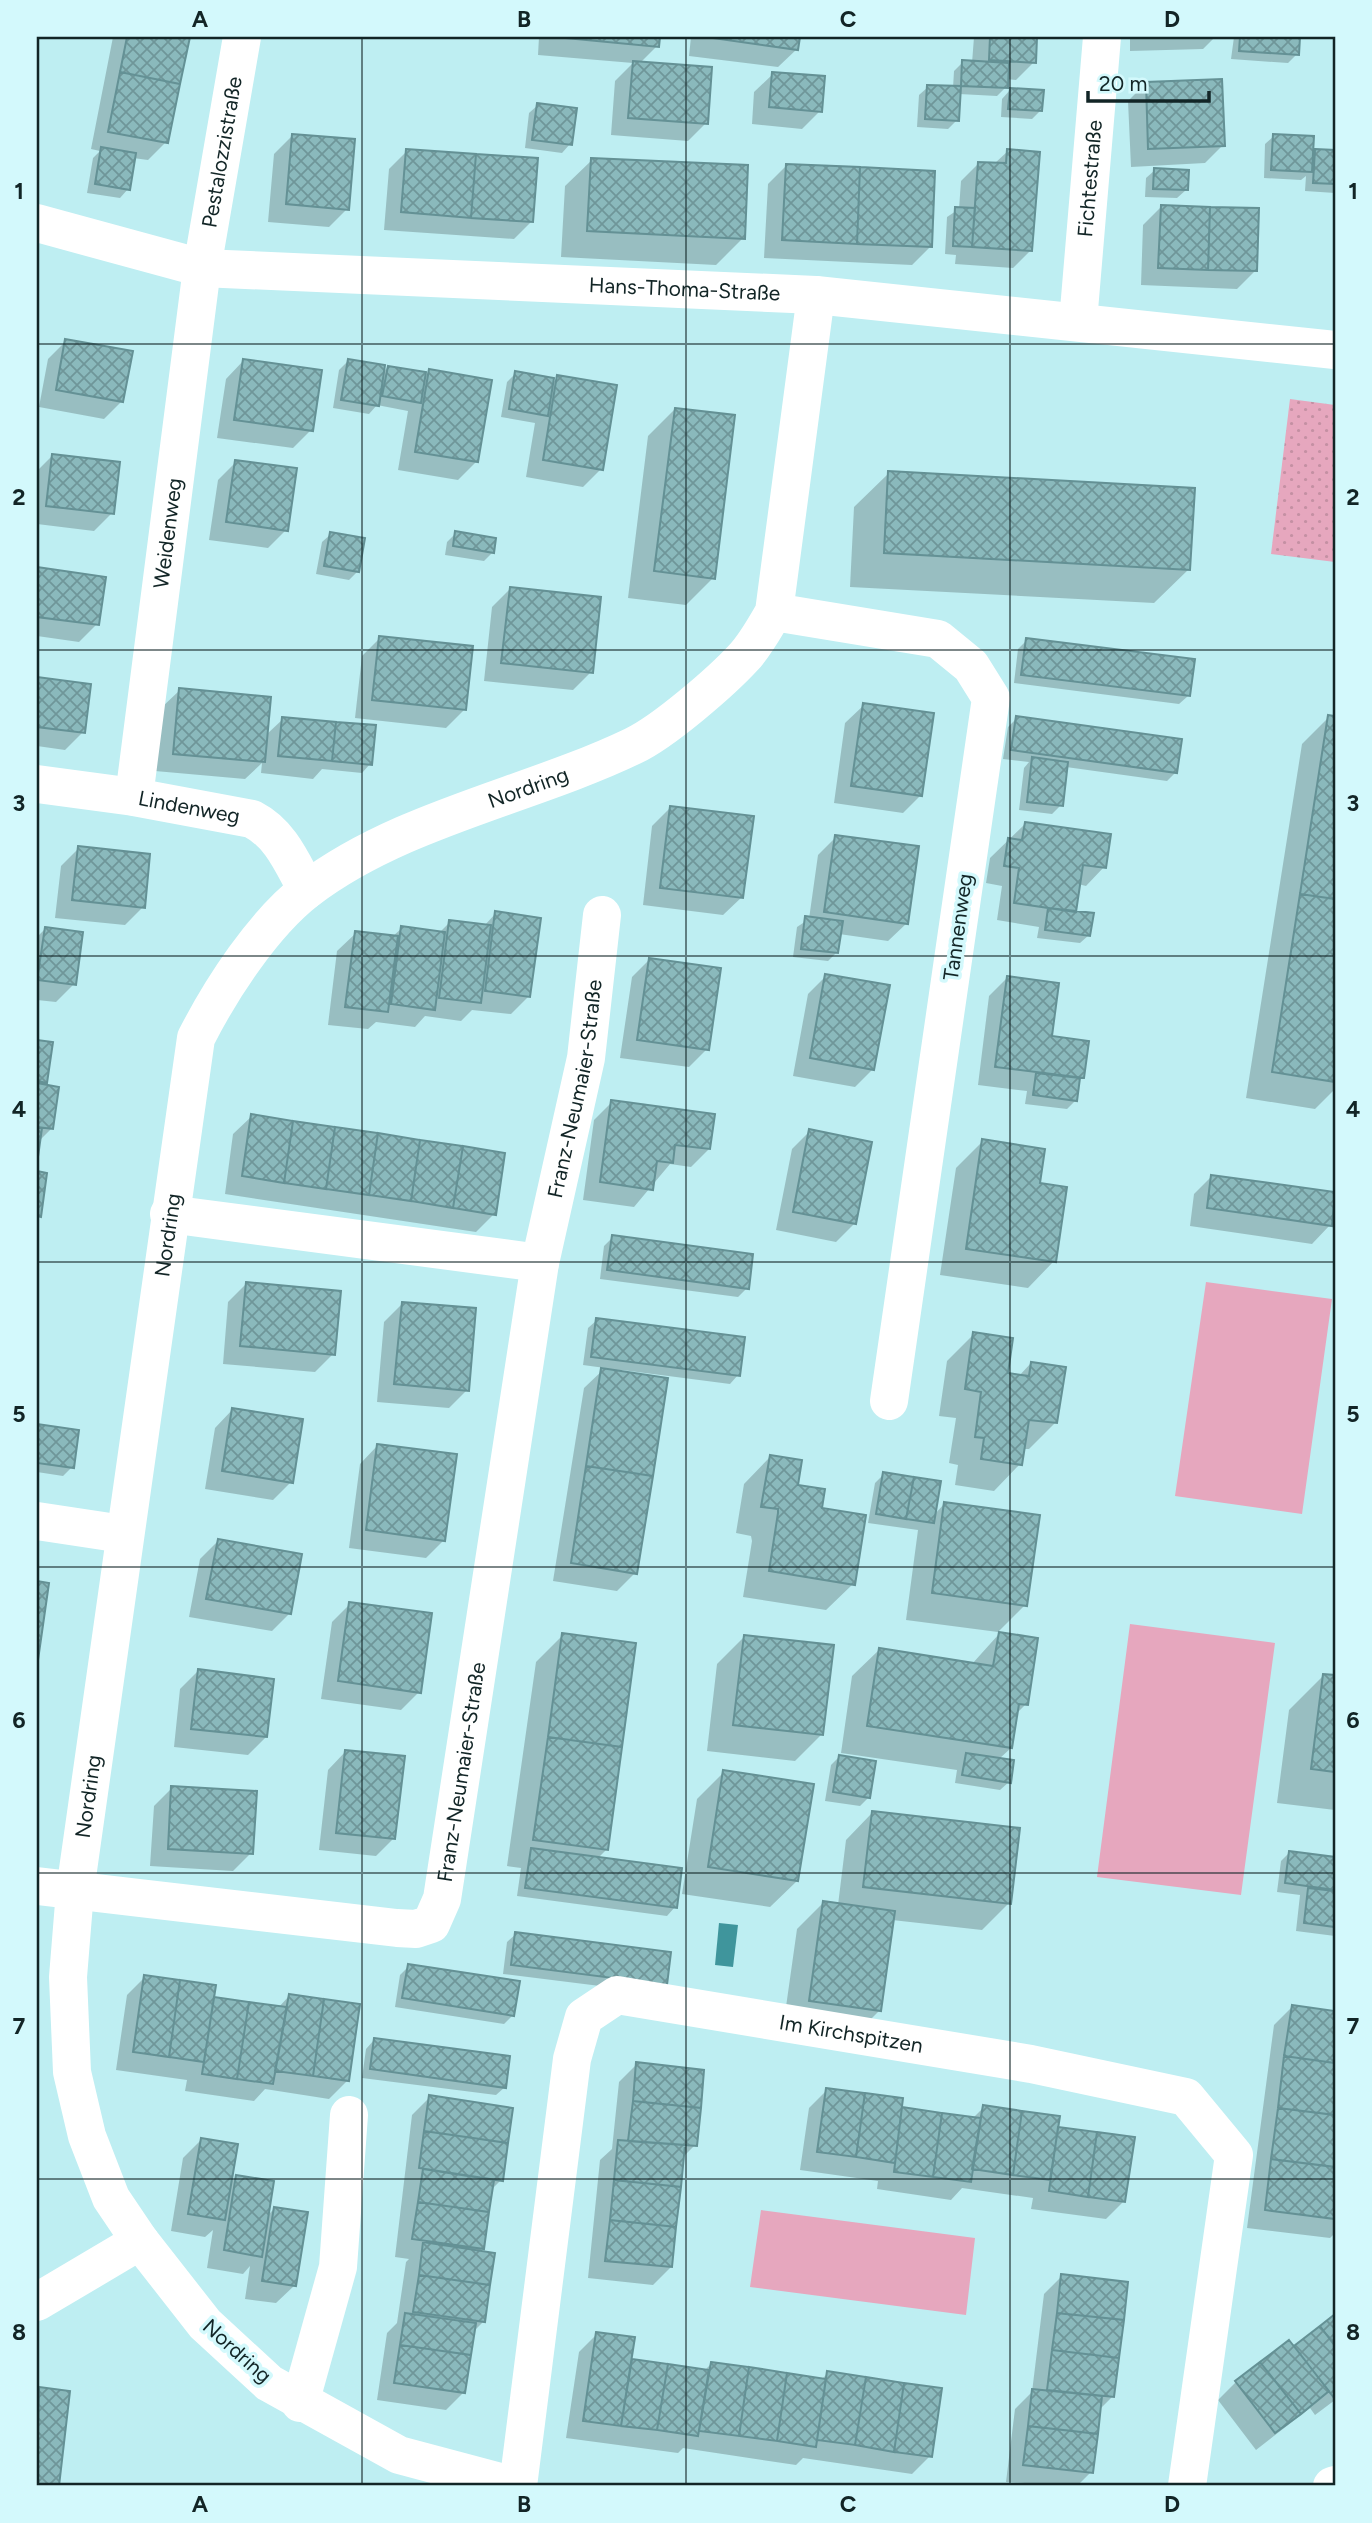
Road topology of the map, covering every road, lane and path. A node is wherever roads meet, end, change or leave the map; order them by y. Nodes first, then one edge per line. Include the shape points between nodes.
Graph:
1 (242, 37) edge
2 (1102, 37) edge
3 (37, 223) edge
4 (202, 268) junction
5 (816, 295) junction
6 (1078, 322) junction
7 (1335, 350) edge
8 (774, 612) junction
9 (37, 784) edge
10 (134, 797) junction
11 (307, 890) junction
12 (602, 915) dead end
13 (169, 1214) junction
14 (540, 1263) junction
15 (889, 1401) dead end
16 (37, 1521) edge
17 (123, 1534) junction
18 (37, 1886) edge
19 (75, 1892) junction
20 (349, 2115) dead end
21 (140, 2241) junction
22 (37, 2302) edge
23 (300, 2403) junction
24 (517, 2486) edge
25 (1187, 2486) edge

1 - 4 street, Pestalozzistraße
2 - 6 street, Fichtestraße
3 - 4 street, Hans-Thoma-Straße
4 - 5 street, Hans-Thoma-Straße
4 - 10 street, Weidenweg
5 - 6 street, Hans-Thoma-Straße
5 - 8 street, Nordring
6 - 7 street, Hans-Thoma-Straße
8 - 11 street, Nordring via 746,655 699,698 634,746 426,826
8 - 15 street, Tannenweg via 938,639 971,666 991,698
9 - 10 street, Lindenweg
10 - 11 street, Lindenweg via 252,819 267,827 282,844
11 - 13 street, Nordring via 246,957 213,1003 196,1038
12 - 14 street, Franz-Neumaier-Straße via 586,1058
13 - 14 street
13 - 17 street, Nordring
14 - 19 street, Franz-Neumaier-Straße via 442,1899 431,1924 397,1928
16 - 17 street
17 - 19 street, Nordring
18 - 19 street
19 - 21 street, Nordring via 68,1977 72,2072 87,2136 111,2198
20 - 23 street via 338,2267
21 - 22 street
21 - 23 street, Nordring via 205,2324 269,2383
23 - 24 street, Nordring via 400,2455
24 - 25 street, Im Kirchspitzen via 572,2059 584,2017 617,1996 1031,2064 1186,2097 1234,2155

